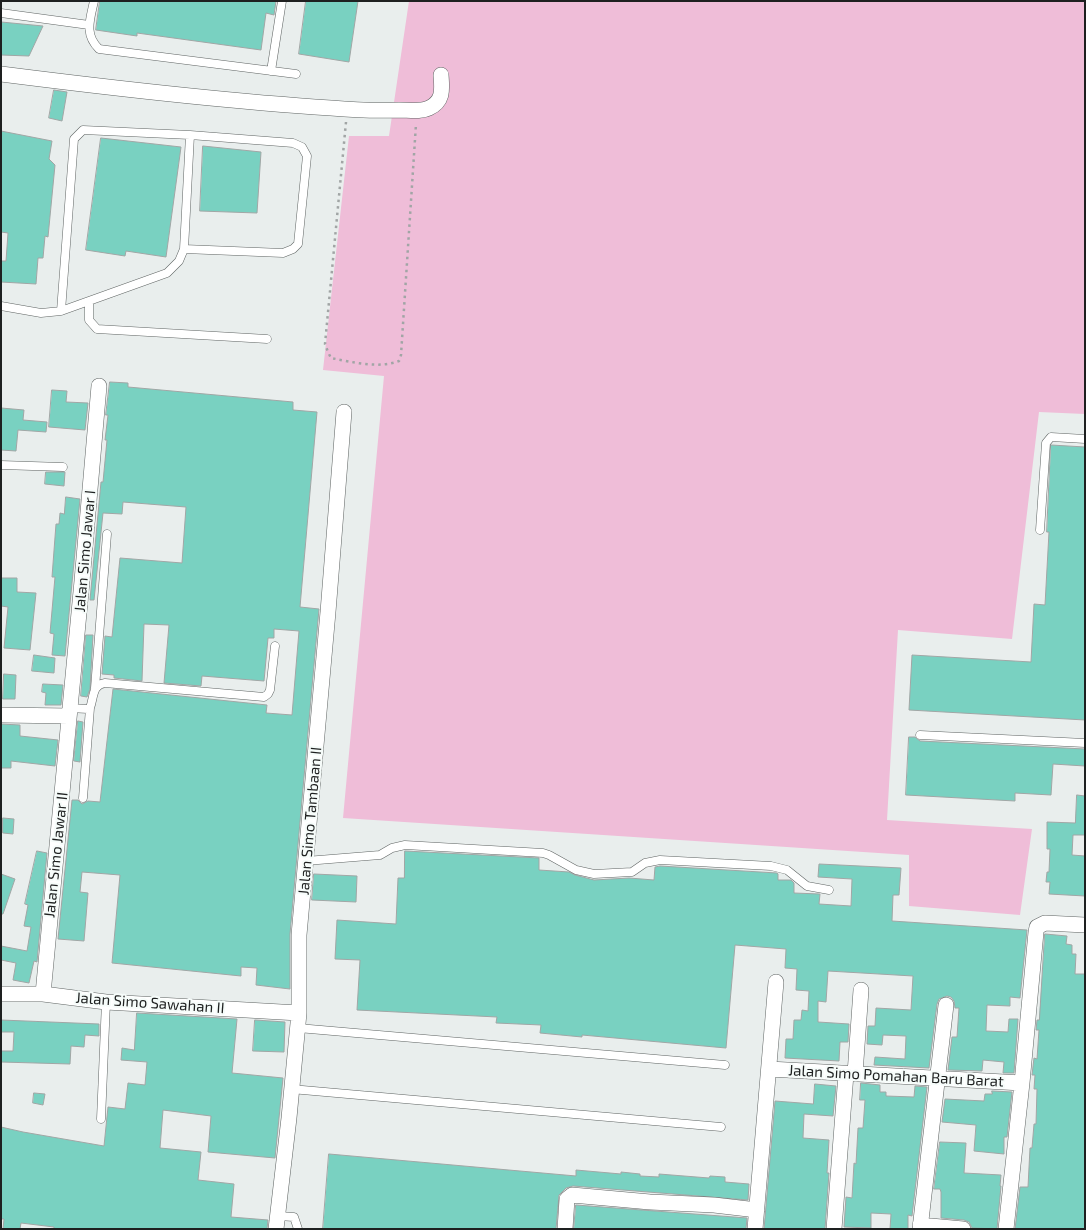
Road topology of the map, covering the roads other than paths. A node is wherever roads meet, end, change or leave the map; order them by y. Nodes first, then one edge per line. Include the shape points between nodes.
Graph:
1 (94, 1) edge
2 (282, 1) edge
3 (1, 13) edge
4 (89, 25) junction
5 (271, 71) junction
6 (1, 74) edge
7 (296, 74) dead end
8 (442, 76) dead end
9 (190, 135) junction
10 (184, 249) junction
11 (89, 302) junction
12 (1, 306) edge
13 (60, 312) junction
14 (267, 339) dead end
15 (99, 386) dead end
16 (344, 412) dead end
17 (1085, 439) edge
18 (1, 465) edge
19 (63, 467) dead end
20 (1040, 530) dead end
21 (106, 534) dead end
22 (275, 646) dead end
23 (95, 688) junction
24 (90, 708) junction
25 (69, 712) junction
26 (1, 715) edge
27 (920, 735) dead end
28 (1085, 743) edge
29 (83, 798) dead end
30 (306, 861) junction
31 (829, 890) dead end
32 (1085, 925) edge
33 (776, 982) dead end
34 (861, 990) dead end
35 (1, 994) edge
36 (43, 994) junction
37 (106, 1002) junction
38 (946, 1005) dead end
39 (298, 1021) junction
40 (724, 1065) dead end
41 (769, 1069) junction
42 (850, 1074) junction
43 (938, 1080) junction
44 (1022, 1083) junction
45 (291, 1089) junction
46 (101, 1119) dead end
47 (721, 1127) dead end
48 (757, 1210) junction
49 (277, 1222) edge
50 (835, 1222) edge
51 (920, 1227) edge
52 (298, 1229) edge
53 (565, 1229) edge
54 (755, 1229) edge
55 (963, 1229) edge
56 (1006, 1229) edge

1 - 4 lane
2 - 5 lane
3 - 4 lane
4 - 5 lane via 92,43 99,49
5 - 7 lane
6 - 8 street via 251,103 347,110 429,108 438,102 442,93
9 - 10 lane
9 - 10 lane via 293,143 302,146 307,156 298,244 293,249 283,252
9 - 13 lane via 82,130 77,134 74,139
10 - 11 lane via 179,261 166,273
11 - 13 lane
11 - 14 lane via 89,320 97,329
12 - 13 lane via 41,313
15 - 25 street, Jalan Simo Jawar I
16 - 30 street, Jalan Simo Tambaan II
17 - 20 lane via 1051,437 1046,443
18 - 19 lane
21 - 23 lane
22 - 23 lane via 270,690 264,697 105,683
23 - 24 lane
24 - 25 lane
24 - 29 lane
25 - 26 street
25 - 36 street, Jalan Simo Jawar II
27 - 28 lane
30 - 31 lane via 380,855 405,845 448,847 543,853 576,870 594,874 632,872 645,863 660,860 771,866 787,870 807,886
30 - 39 street, Jalan Simo Tambaan II
32 - 44 street, Jalan Simo Pomahan Baru Barat via 1045,923 1037,927
33 - 41 street
34 - 42 street
35 - 36 street, Jalan Simo Sawahan II
36 - 37 street, Jalan Simo Sawahan II
37 - 39 street, Jalan Simo Sawahan II
37 - 46 lane
38 - 43 street
39 - 40 lane
39 - 45 street, Jalan Simo Tambaan II
41 - 42 street, Jalan Simo Pomahan Baru Barat
41 - 48 street
42 - 43 street, Jalan Simo Pomahan Baru Barat
42 - 50 street
43 - 44 street, Jalan Simo Pomahan Baru Barat
43 - 51 street
44 - 56 street, Jalan Simo Pomahan Baru Barat
45 - 47 lane
45 - 49 street, Jalan Simo Tambaan II
48 - 53 street via 572,1195 567,1199
48 - 54 street
49 - 52 lane via 294,1217
51 - 55 street

